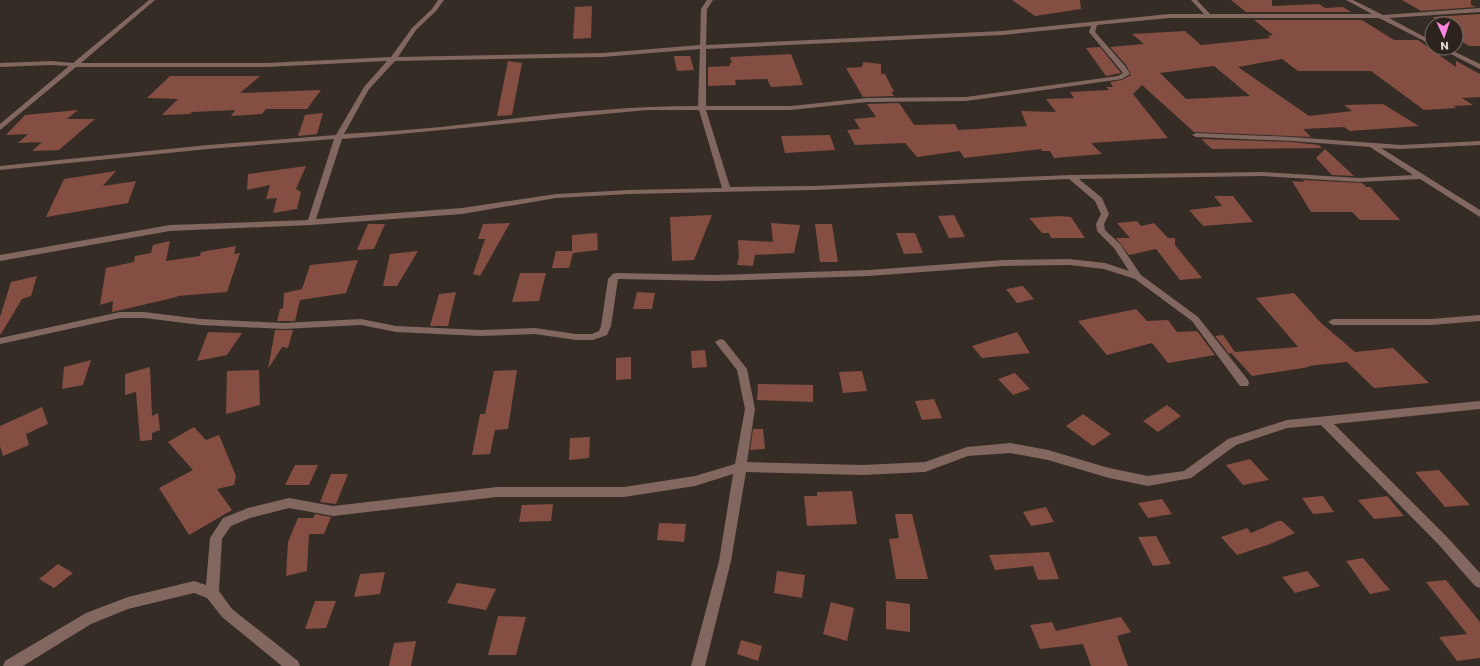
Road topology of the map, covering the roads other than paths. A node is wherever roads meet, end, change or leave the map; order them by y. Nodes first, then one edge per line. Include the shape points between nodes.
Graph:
1 (152, 0) edge
2 (441, 0) edge
3 (710, 0) edge
4 (1194, 0) edge
5 (1349, 0) edge
6 (1480, 10) edge
7 (1208, 16) junction
8 (1380, 17) junction
9 (1094, 24) junction
10 (1424, 39) edge
11 (702, 48) junction
12 (1458, 56) edge
13 (393, 59) junction
14 (0, 64) edge
15 (76, 65) junction
16 (1480, 67) edge
17 (702, 108) junction
18 (0, 128) edge
19 (1196, 135) dead end
20 (339, 136) junction
21 (1480, 143) edge
22 (1371, 145) junction
23 (0, 168) edge
24 (1422, 177) junction
25 (1071, 178) junction
26 (727, 190) junction
27 (1480, 214) edge
28 (311, 222) junction
29 (0, 258) edge
30 (1138, 278) junction
31 (1480, 318) edge
32 (1333, 322) dead end
33 (0, 341) edge
34 (720, 342) dead end
35 (1244, 383) dead end
36 (1480, 405) edge
37 (1323, 420) junction
38 (741, 467) junction
39 (1480, 582) edge
40 (212, 593) junction
41 (10, 666) edge
42 (293, 666) edge
43 (698, 666) edge

1 - 15 street
2 - 13 street via 414,29
3 - 11 street via 704,9
4 - 7 street
5 - 8 street
6 - 8 street
7 - 8 street
7 - 9 street via 1169,16
8 - 10 street
9 - 11 street via 1002,33
9 - 17 street via 1092,32 1127,74 1120,78 966,99 867,100 791,108
11 - 13 street via 603,55
11 - 17 street
12 - 16 street
13 - 15 street via 266,65
13 - 20 street via 366,88
14 - 15 street
15 - 18 street
17 - 20 street via 647,108
17 - 26 street
19 - 22 street
20 - 23 street
20 - 28 street
21 - 22 street via 1400,147
22 - 24 street
24 - 25 street via 1359,180 1262,174
24 - 27 street
25 - 26 street
25 - 30 street via 1099,200 1105,214 1100,224 1101,231 1117,246
26 - 28 street via 556,196 462,211
28 - 29 street via 170,228
30 - 33 street via 1105,266 1069,262 714,278 616,276 613,279 606,326 603,333 593,337 558,336 535,331 480,333 396,330 362,322 283,326 120,315
30 - 35 street via 1195,319
31 - 32 street via 1431,322
34 - 38 street via 742,369 750,409
36 - 37 street
37 - 38 street via 1287,424 1232,442 1187,475 1148,481 1109,473 1048,455 1010,448 966,452 925,467 863,470
37 - 39 street
38 - 40 street via 695,481 624,492 497,492 333,511 289,503 254,511 227,522 216,538
38 - 43 street via 725,561
40 - 41 street via 194,587 128,603 86,619
40 - 42 street via 227,613

